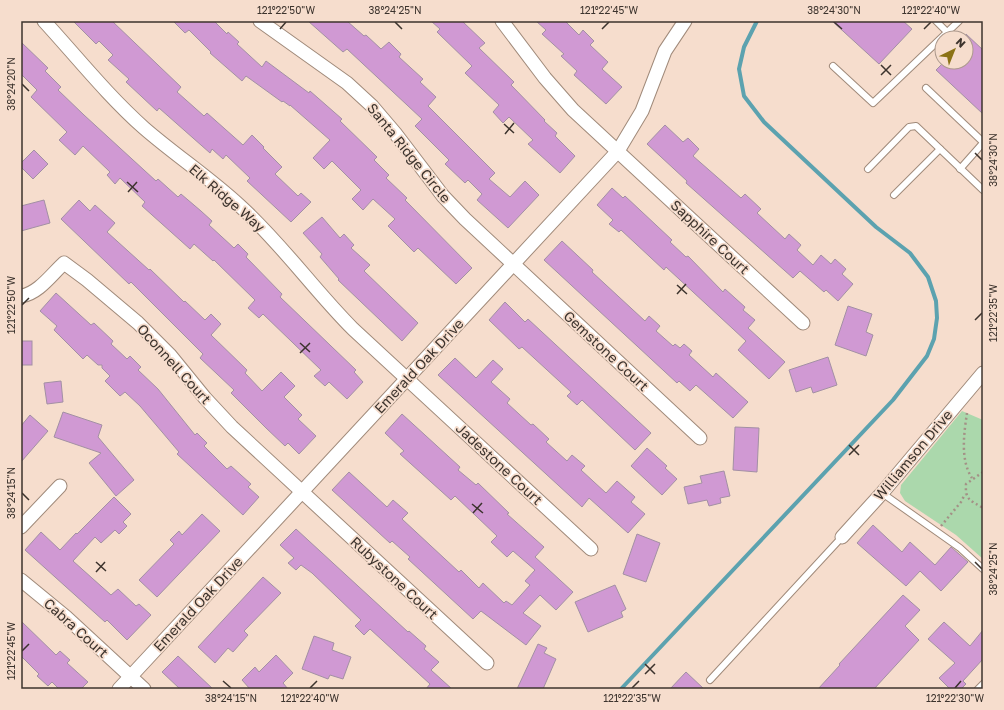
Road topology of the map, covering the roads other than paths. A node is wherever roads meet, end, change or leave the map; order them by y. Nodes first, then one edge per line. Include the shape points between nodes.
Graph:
1 (44, 21) edge
2 (260, 21) edge
3 (502, 21) edge
4 (685, 21) edge
5 (936, 21) edge
6 (959, 21) edge
7 (945, 30) edge
8 (949, 30) edge
9 (934, 45) edge
10 (833, 66) dead end
11 (926, 88) dead end
12 (983, 142) edge
13 (940, 149) junction
14 (618, 152) junction
15 (868, 169) dead end
16 (960, 169) junction
17 (983, 190) edge
18 (894, 195) dead end
19 (513, 265) junction
20 (21, 296) edge
21 (803, 323) dead end
22 (983, 373) edge
23 (407, 379) junction
24 (700, 438) dead end
25 (60, 486) dead end
26 (302, 492) junction
27 (882, 493) junction
28 (21, 527) edge
29 (842, 537) joint
30 (591, 549) dead end
31 (983, 569) edge
32 (21, 580) edge
33 (486, 663) dead end
34 (130, 676) junction
35 (710, 680) dead end
36 (983, 684) edge
37 (119, 689) edge
38 (144, 689) edge
39 (978, 689) edge

1 - 23 street, Elk Ridge Way via 110,96 143,127 240,206 275,241 337,313
2 - 19 street, Santa Ridge Circle via 346,83 372,106 443,196
3 - 14 street via 563,100
4 - 14 street, Emerald Oak Drive via 666,51 642,111
5 - 7 lane
6 - 8 lane
9 - 10 lane via 873,104
11 - 12 lane
12 - 16 lane
13 - 15 lane via 916,126 909,127
13 - 16 lane
13 - 18 lane
14 - 19 street, Emerald Oak Drive
14 - 21 street, Sapphire Court
16 - 17 lane
19 - 23 street, Emerald Oak Drive
19 - 24 street, Gemstone Court
20 - 26 street, Oconnell Court via 38,288 64,263 138,323 170,355 232,427
22 - 27 street, Williamson Drive
23 - 26 street, Emerald Oak Drive
23 - 30 street, Jadestone Court
25 - 28 street
26 - 33 street, Rubystone Court
26 - 34 street, Emerald Oak Drive
27 - 29 street, Williamson Drive
27 - 31 lane via 960,548
29 - 35 lane
32 - 34 street, Cabra Court
34 - 37 street, Emerald Oak Drive
34 - 38 street, Cabra Court
36 - 39 lane

